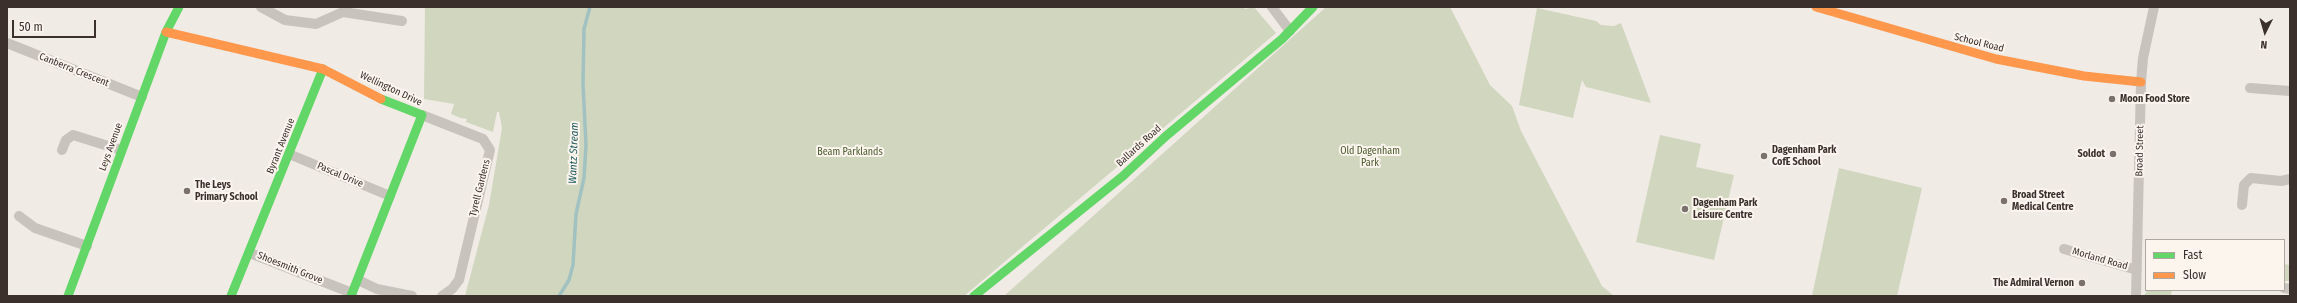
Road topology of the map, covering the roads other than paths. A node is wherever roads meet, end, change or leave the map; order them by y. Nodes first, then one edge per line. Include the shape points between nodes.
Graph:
1 (179, 7) edge
2 (261, 7) edge
3 (1272, 7) edge
4 (1313, 7) edge
5 (1816, 7) edge
6 (2154, 7) edge
7 (402, 21) dead end
8 (1290, 31) junction
9 (166, 32) junction
10 (7, 43) edge
11 (323, 70) junction
12 (2142, 82) junction
13 (2250, 88) dead end
14 (2290, 91) edge
15 (142, 97) junction
16 (422, 114) junction
17 (62, 150) dead end
18 (121, 150) junction
19 (289, 154) junction
20 (2290, 179) edge
21 (390, 196) junction
22 (2242, 205) dead end
23 (19, 216) dead end
24 (87, 246) junction
25 (2064, 249) dead end
26 (250, 253) junction
27 (2137, 270) junction
28 (358, 280) junction
29 (352, 294) edge
30 (68, 296) edge
31 (231, 296) edge
32 (412, 296) edge
33 (442, 296) edge
34 (974, 296) edge
35 (2136, 296) edge

1 - 9 street, Leys Avenue
2 - 7 street via 285,20 316,24 343,12
3 - 8 street
4 - 8 street, Ballards Road
5 - 12 street, School Road via 1996,59 2084,76
6 - 12 street, Broad Street
8 - 34 street, Ballards Road via 1166,136 1123,176
9 - 11 street, Wellington Drive
9 - 15 street, Leys Avenue
10 - 15 street, Canberra Crescent
11 - 16 street, Wellington Drive via 376,97
11 - 19 street, Byrant Avenue
12 - 27 street, Broad Street
13 - 14 street
15 - 18 street, Leys Avenue
16 - 21 street, Wellington Drive
16 - 33 street, Tyrell Gardens via 483,140 490,150 459,280
17 - 18 street via 66,140 73,135
18 - 24 street, Leys Avenue
19 - 21 street, Pascal Drive
19 - 26 street, Byrant Avenue
20 - 22 street via 2281,181 2251,178 2244,185
21 - 28 street, Wellington Drive via 377,224
23 - 24 street via 35,228
24 - 30 street, Leys Avenue
25 - 27 street, Morland Road
26 - 29 street, Shoesmith Grove
26 - 31 street, Byrant Avenue
27 - 35 street, Broad Street
28 - 29 street, Wellington Drive
28 - 32 street via 377,289

